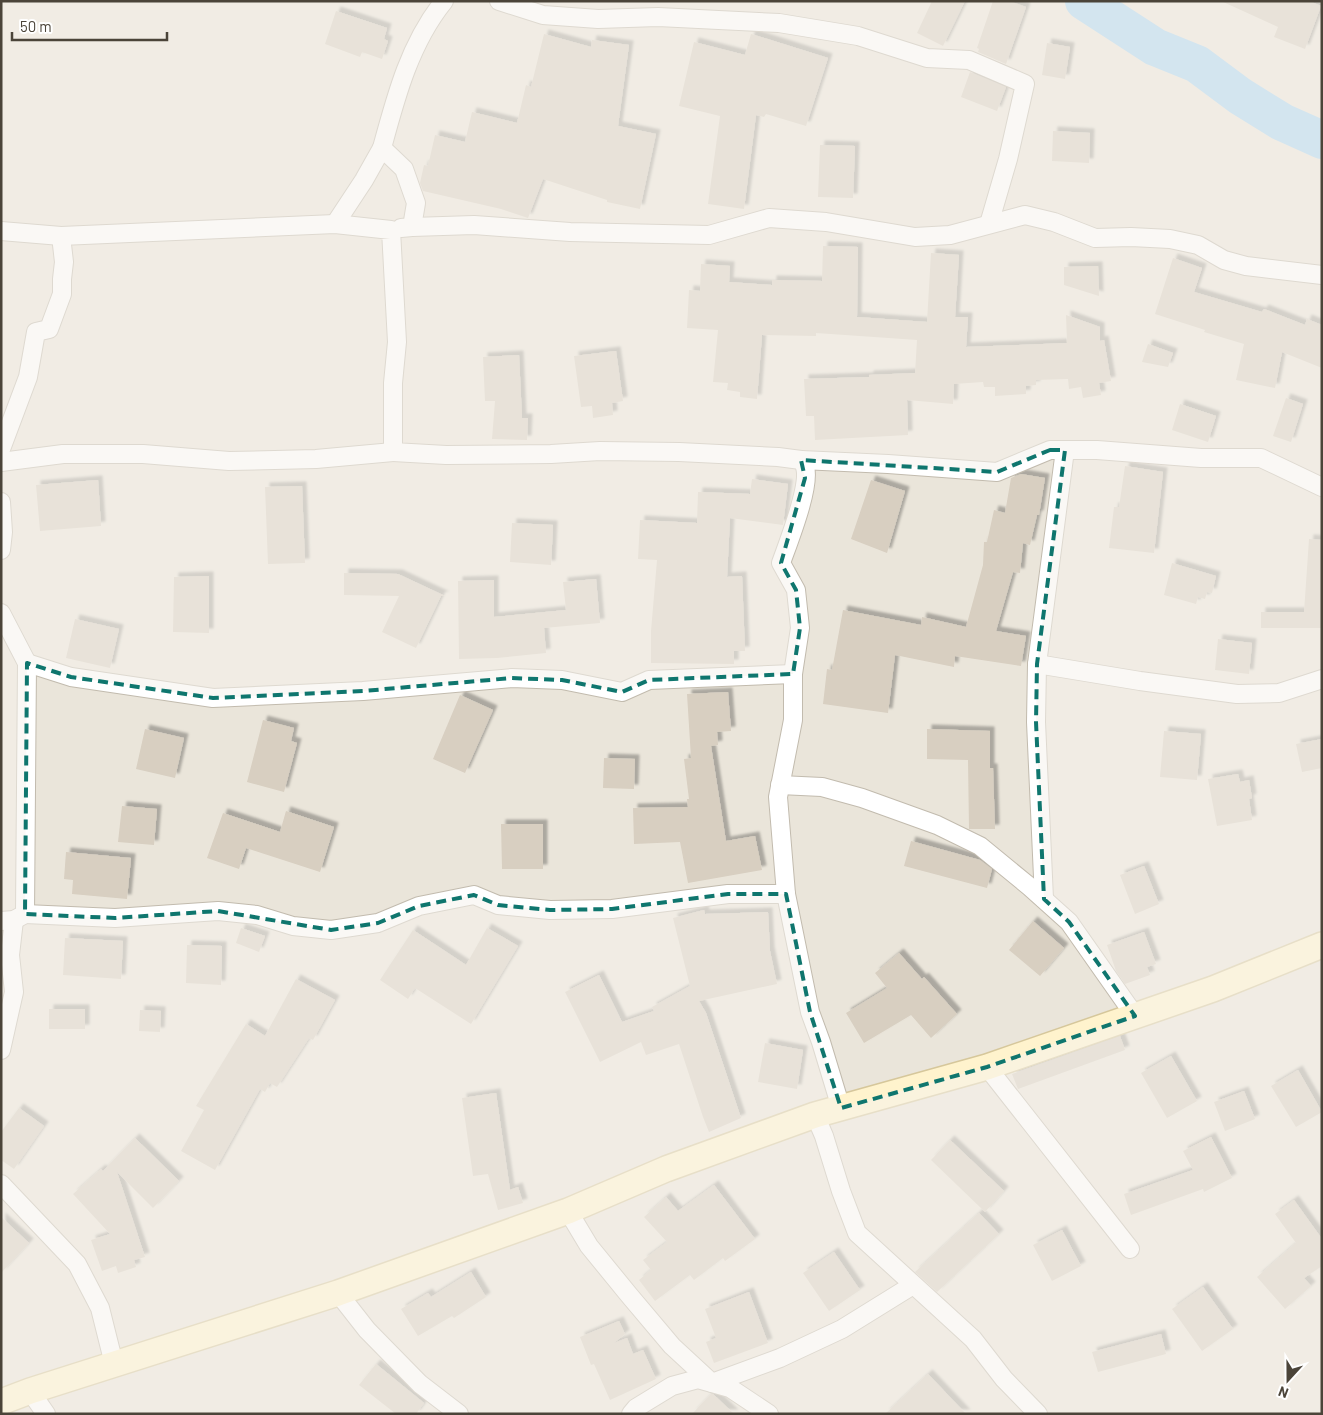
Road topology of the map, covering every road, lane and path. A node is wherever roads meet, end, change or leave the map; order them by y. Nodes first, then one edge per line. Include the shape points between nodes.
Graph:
1 (444, 1) edge
2 (499, 1) edge
3 (661, 9) edge
4 (382, 148) junction
5 (335, 224) junction
6 (989, 224) junction
7 (412, 227) junction
8 (391, 230) junction
9 (1, 231) edge
10 (61, 236) junction
11 (1322, 275) edge
12 (1, 450) edge
13 (1064, 450) junction
14 (393, 452) junction
15 (801, 460) junction
16 (1, 462) edge
17 (1322, 487) edge
18 (1, 502) edge
19 (1, 550) edge
20 (1, 613) edge
21 (27, 663) junction
22 (1037, 664) junction
23 (793, 674) junction
24 (1322, 679) edge
25 (780, 785) junction
26 (786, 894) junction
27 (1044, 899) junction
28 (14, 918) edge
29 (1321, 951) edge
30 (1135, 1016) junction
31 (1, 1050) edge
32 (987, 1067) junction
33 (841, 1108) junction
34 (815, 1115) junction
35 (1, 1184) edge
36 (568, 1211) junction
37 (1130, 1249) dead end
38 (913, 1285) junction
39 (338, 1293) junction
40 (114, 1364) junction
41 (712, 1383) junction
42 (30, 1391) junction
43 (1, 1402) edge
44 (46, 1414) edge
45 (459, 1414) edge
46 (631, 1414) edge
47 (769, 1414) edge
48 (1038, 1414) edge

1 - 4 street via 431,17 404,74
2 - 3 street via 543,15 598,19
3 - 6 street via 858,36 927,58 969,60 1025,84
4 - 5 street
4 - 7 street via 404,169 416,203
5 - 8 street
5 - 10 street
6 - 7 street via 950,235 915,237 826,222 769,218 709,235 570,232 474,225
6 - 11 street via 1025,215 1095,238 1170,239 1198,245 1224,260 1246,266
7 - 8 street
8 - 14 street via 397,342 393,383
9 - 10 street
10 - 12 street via 64,262 62,294 50,329 36,332 28,377
13 - 15 street via 1050,450 997,472
13 - 17 street via 1261,458
13 - 22 street
14 - 15 street via 446,456 679,452
14 - 16 street via 316,459 229,461 143,454 63,454
15 - 23 street via 805,466 801,500 781,563 796,590 800,628
18 - 19 street
20 - 21 street
21 - 23 street via 71,676 212,698 363,691 512,678 562,680 622,692 649,680
21 - 28 street
22 - 24 street via 1236,694 1279,693
22 - 27 street via 1036,722
23 - 25 street via 793,720
25 - 26 street via 778,797
25 - 27 street via 822,787 937,825 980,846
26 - 28 street via 728,894 612,909 550,910 498,905 474,895 419,906 378,923 331,930 292,926 257,915 218,911 115,918
26 - 33 street via 810,1012
27 - 30 street via 1069,922
28 - 31 street via 10,955 14,992
29 - 30 street
30 - 32 street
32 - 33 street
32 - 37 street
33 - 34 street
34 - 36 street via 666,1169
34 - 38 street via 857,1233
35 - 40 street via 77,1264 100,1308
36 - 39 street
36 - 41 street via 589,1246 635,1302 672,1346
38 - 41 street via 842,1329 780,1358
38 - 48 street via 973,1339
39 - 40 street
39 - 45 street via 367,1330 420,1384
40 - 42 street
41 - 46 street via 698,1379 672,1386
41 - 47 street via 730,1388
42 - 43 street
42 - 44 street

